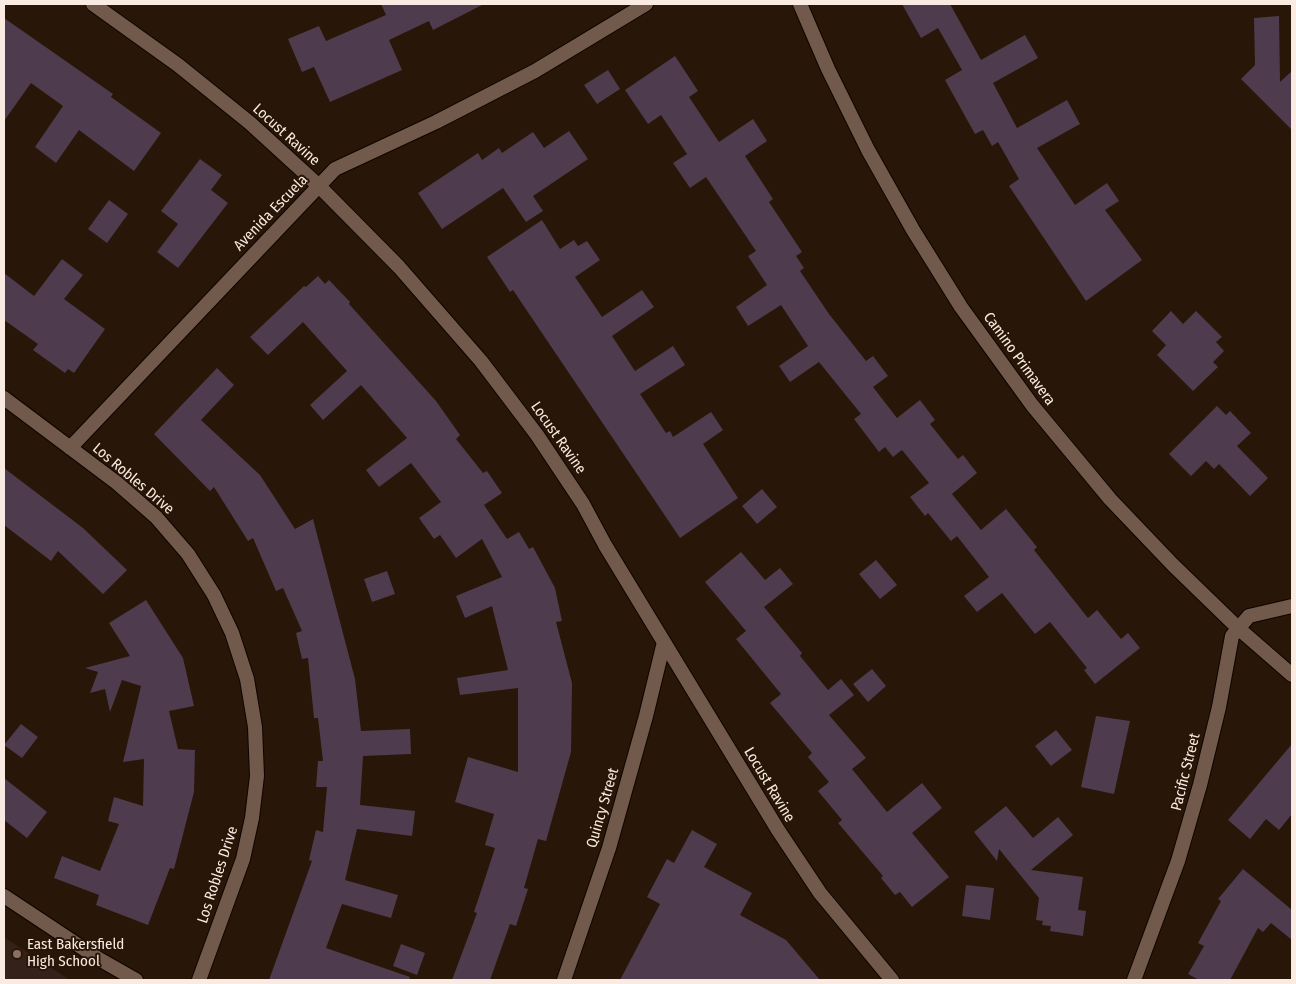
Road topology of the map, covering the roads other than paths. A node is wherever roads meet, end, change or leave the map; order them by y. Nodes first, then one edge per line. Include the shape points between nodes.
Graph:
1 (93, 4) edge
2 (646, 4) edge
3 (800, 4) edge
4 (319, 186) junction
5 (4, 398) edge
6 (70, 448) junction
7 (1292, 606) edge
8 (1238, 628) junction
9 (664, 642) junction
10 (1292, 675) edge
11 (4, 896) edge
12 (136, 980) edge
13 (199, 980) edge
14 (564, 980) edge
15 (892, 980) edge
16 (1134, 980) edge

1 - 4 street, Locust Ravine via 178,65 250,123
2 - 4 street, Avenida Escuela via 535,71 335,169
3 - 8 street, Camino Primavera via 868,150 961,307 1032,406 1110,499
4 - 6 street, Avenida Escuela
4 - 9 street, Locust Ravine via 399,267 481,361 537,435 584,504
5 - 6 street, Los Robles Drive
6 - 13 street, Los Robles Drive via 156,517 188,554 214,595 232,633 247,680 255,727 257,776 252,818 243,859
7 - 8 street via 1249,616
8 - 10 street, Camino Primavera
8 - 16 street, Pacific Street via 1232,636 1210,746 1181,852
9 - 14 street, Quincy Street via 609,848
9 - 15 street, Locust Ravine via 820,893
11 - 12 street

